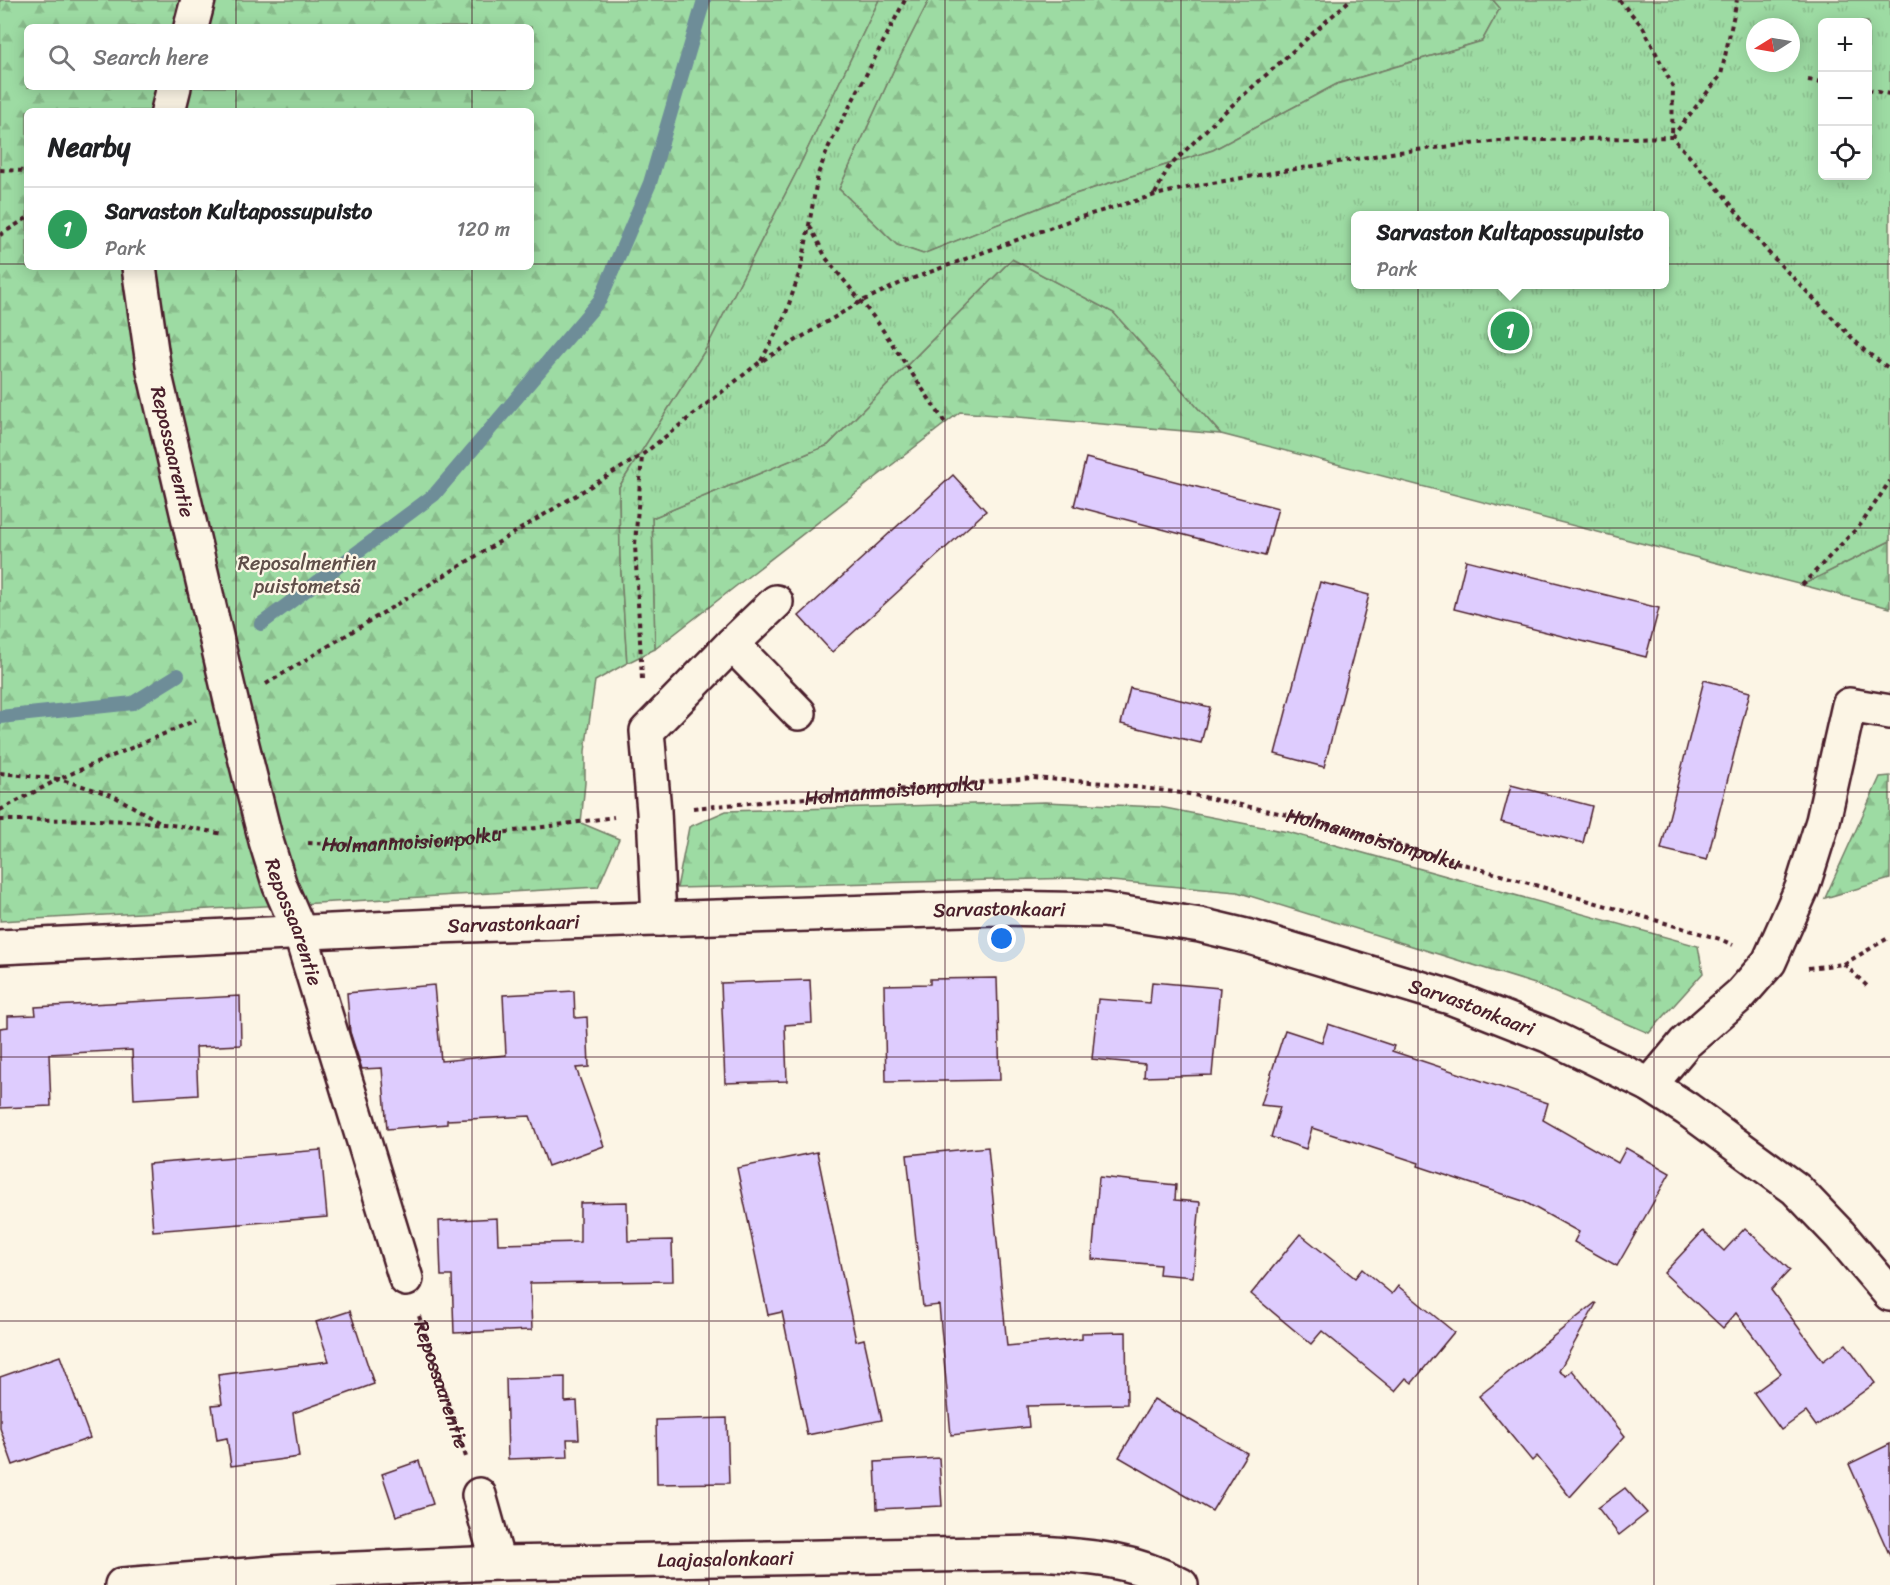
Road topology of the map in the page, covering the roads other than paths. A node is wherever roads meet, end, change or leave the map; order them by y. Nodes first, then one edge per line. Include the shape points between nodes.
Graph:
1 (198, 0) edge
2 (192, 24) edge
3 (173, 90) edge
4 (169, 108) edge
5 (139, 270) edge
6 (776, 602) dead end
7 (732, 644) junction
8 (1890, 712) edge
9 (799, 713) dead end
10 (659, 919) junction
11 (300, 932) junction
12 (0, 947) edge
13 (1650, 1085) junction
14 (406, 1279) road end
15 (1890, 1294) edge
16 (479, 1495) road end
17 (498, 1563) junction
18 (122, 1585) edge
19 (1181, 1585) edge

1 - 2 street
3 - 4 street
5 - 11 street, Repossaarentie via 154,371 232,705 266,841
6 - 7 street
7 - 9 street
7 - 10 street via 647,731
8 - 13 street via 1850,705 1823,820 1802,888 1768,962 1741,994 1685,1042
10 - 11 street, Sarvastonkaari
10 - 13 street, Sarvastonkaari via 996,908 1104,910 1148,916 1250,937 1450,997 1547,1035
11 - 12 street, Sarvastonkaari
11 - 14 street, Repossaarentie
13 - 15 street, Sarvastonkaari via 1796,1190 1840,1234
16 - 17 street
17 - 18 street, Laajasalonkaari via 285,1572
17 - 19 street, Laajasalonkaari via 1039,1553 1099,1558 1138,1567

